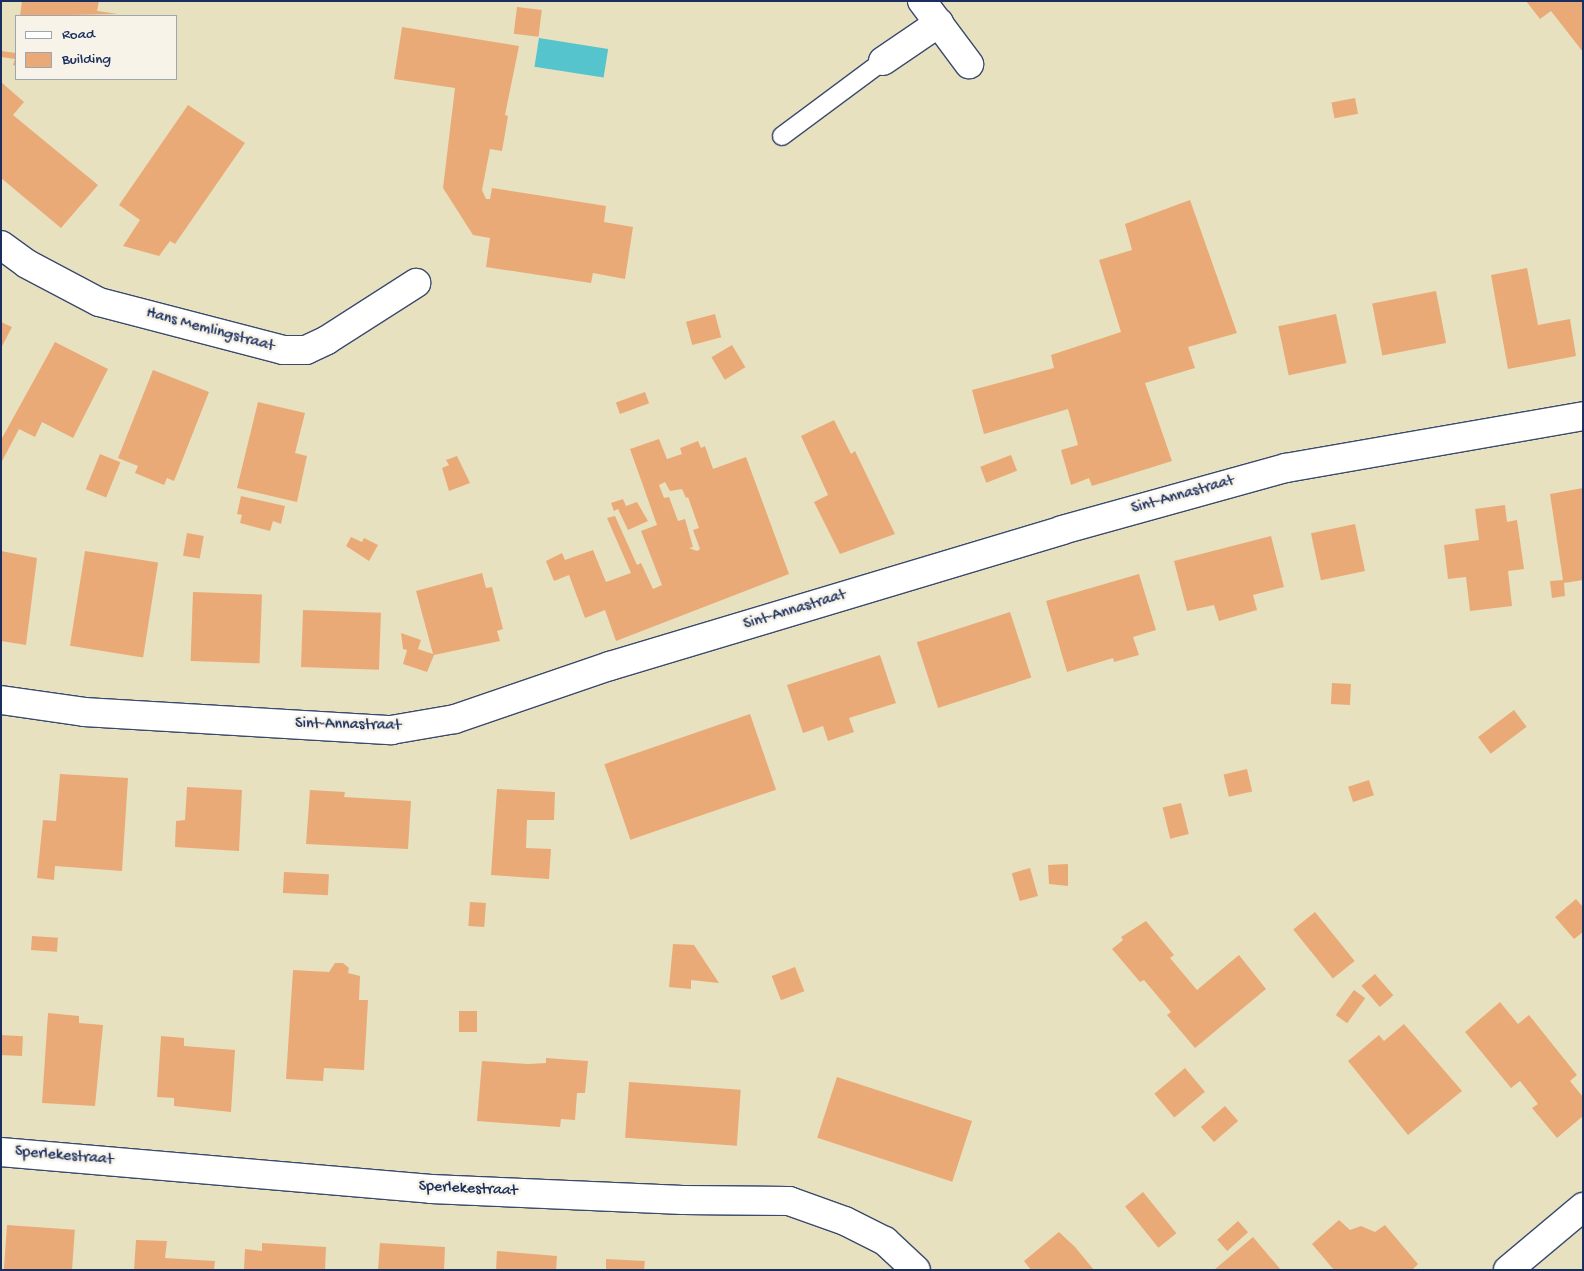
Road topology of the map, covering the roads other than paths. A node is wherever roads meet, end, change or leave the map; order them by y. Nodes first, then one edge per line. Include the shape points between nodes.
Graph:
1 (922, 1) edge
2 (938, 22) junction
3 (883, 61) joint
4 (969, 64) dead end
5 (782, 136) dead end
6 (1, 245) edge
7 (416, 284) dead end
8 (1583, 416) edge
9 (1, 700) edge
10 (1, 1152) edge
11 (1583, 1206) edge
12 (916, 1270) edge
13 (1508, 1270) edge

1 - 2 street
2 - 3 street
2 - 4 street
3 - 5 lane
6 - 7 street, Hans Memlingstraat via 27,264 99,302 283,350 306,350 327,340
8 - 9 street, Sint-Annastraat via 1286,468 1062,530 610,666 455,719 391,730 84,712
10 - 12 street, Sperlekestraat via 431,1189 683,1200 789,1201 846,1221 885,1241
11 - 13 street

